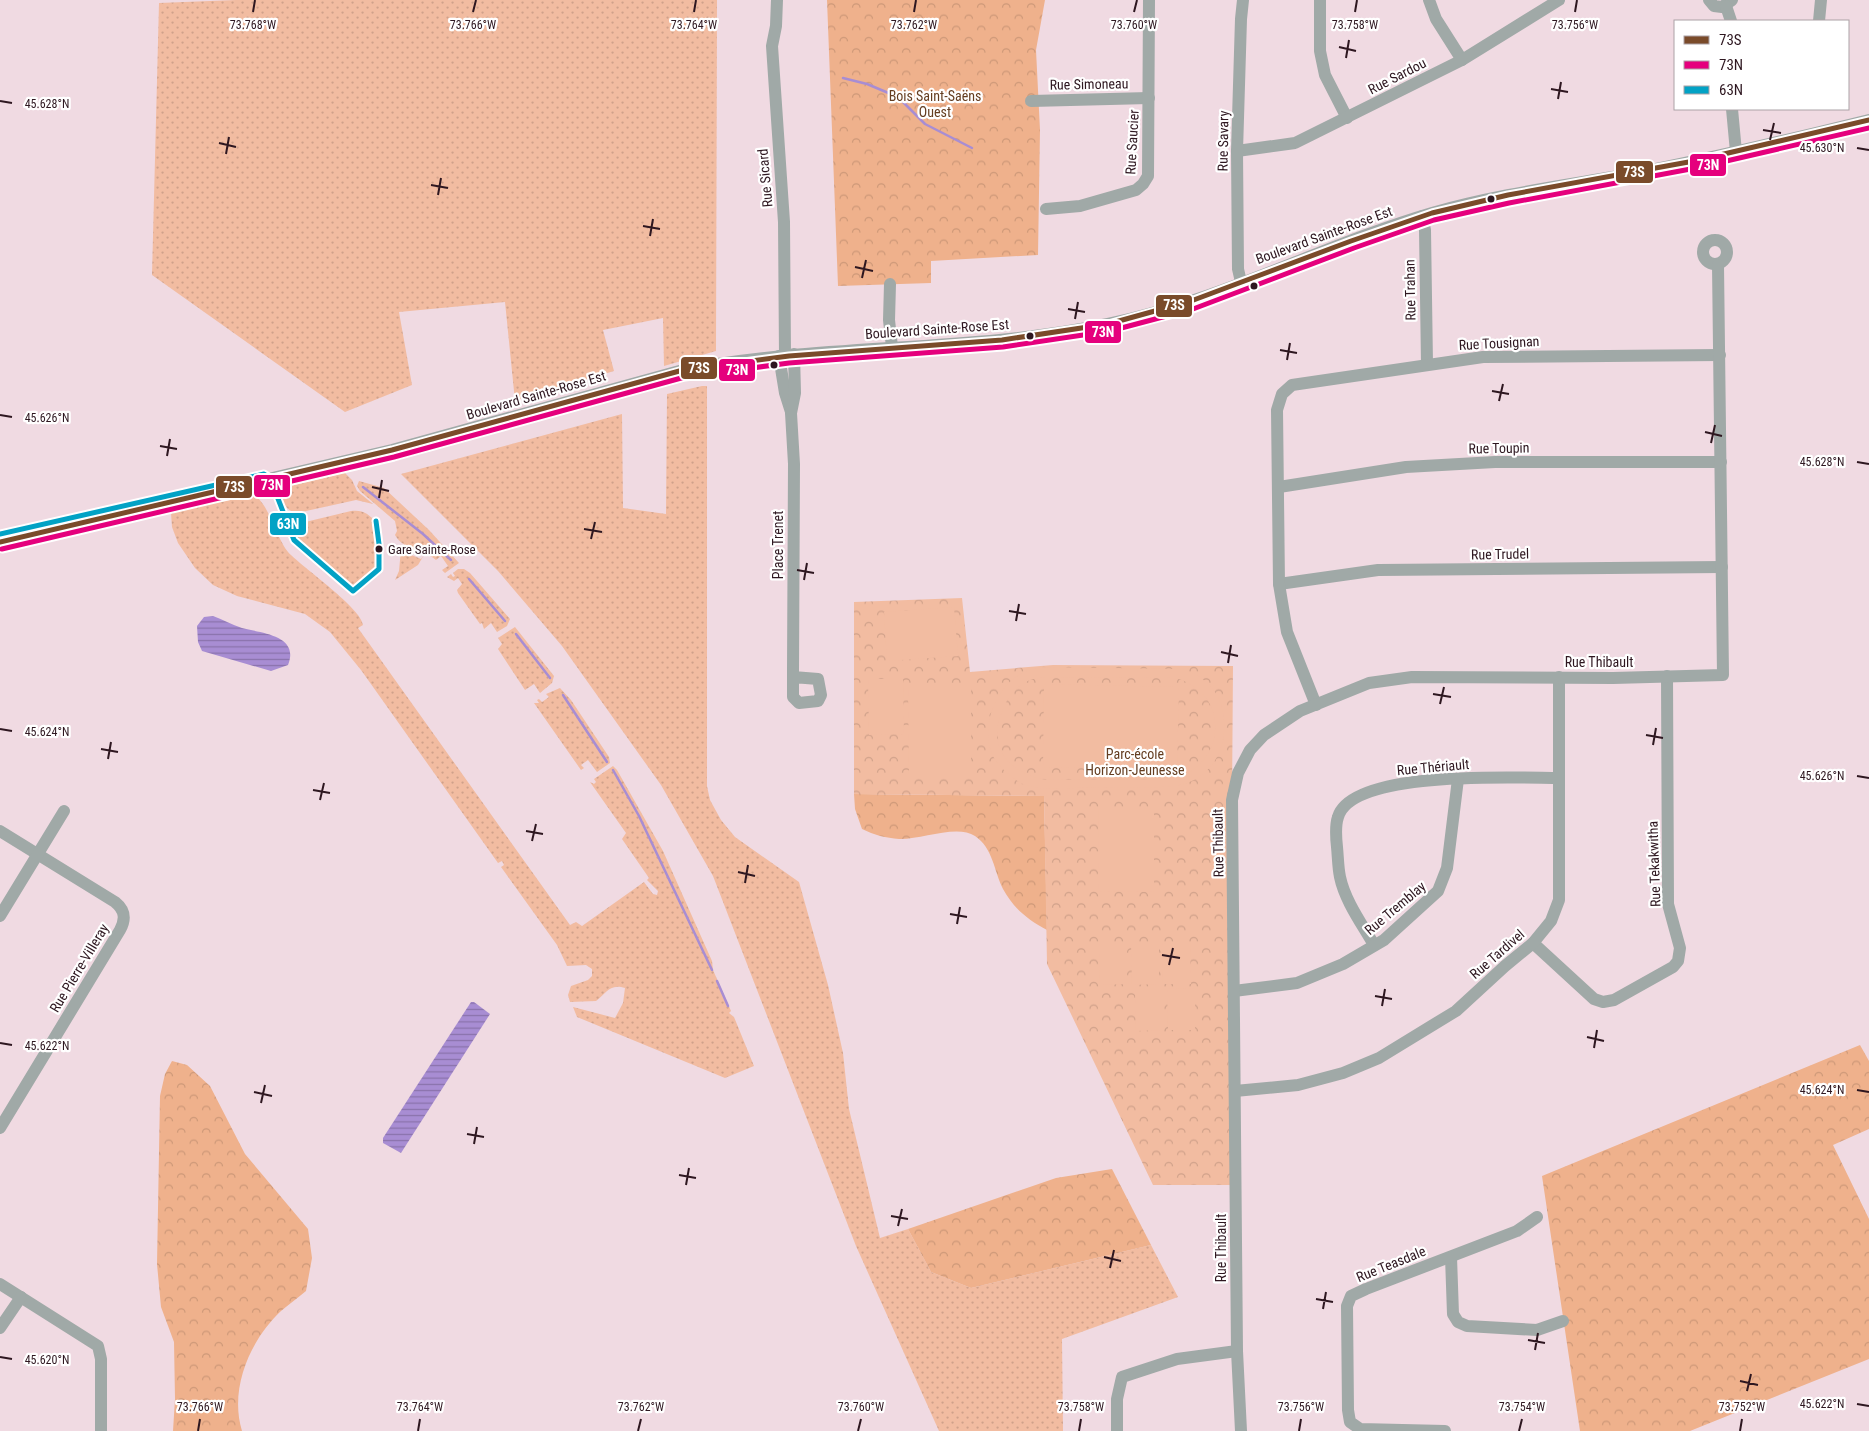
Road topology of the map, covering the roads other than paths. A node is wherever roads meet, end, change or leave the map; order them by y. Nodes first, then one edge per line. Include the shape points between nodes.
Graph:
1 (776, 0) edge
2 (1149, 0) edge
3 (1243, 0) edge
4 (1320, 0) edge
5 (1428, 0) edge
6 (1560, 0) edge
7 (1709, 0) edge
8 (1821, 0) edge
9 (1729, 3) edge
10 (1731, 20) edge
11 (1819, 20) edge
12 (1462, 60) junction
13 (1149, 98) junction
14 (1031, 100) dead end
15 (1732, 110) edge
16 (1348, 118) junction
17 (1869, 120) edge
18 (1237, 151) junction
19 (1736, 152) junction
20 (1046, 209) dead end
21 (1422, 216) junction
22 (1718, 265) dead end
23 (1241, 282) junction
24 (890, 284) dead end
25 (892, 347) junction
26 (786, 355) junction
27 (1720, 355) junction
28 (1427, 364) junction
29 (1721, 462) junction
30 (1280, 487) junction
31 (0, 542) edge
32 (1722, 567) junction
33 (1279, 584) junction
34 (1667, 676) junction
35 (793, 677) dead end
36 (1559, 677) junction
37 (1316, 705) junction
38 (1458, 778) junction
39 (1559, 778) junction
40 (64, 811) dead end
41 (0, 831) edge
42 (37, 854) junction
43 (0, 916) edge
44 (1533, 943) junction
45 (1374, 945) junction
46 (1234, 991) junction
47 (1234, 1092) junction
48 (0, 1128) edge
49 (1537, 1217) dead end
50 (1451, 1257) junction
51 (0, 1284) edge
52 (21, 1297) junction
53 (1563, 1321) dead end
54 (0, 1328) edge
55 (1236, 1351) junction
56 (101, 1431) edge
57 (1117, 1431) edge
58 (1241, 1431) edge
59 (1445, 1431) edge

1 - 26 street, Rue Sicard via 772,46 784,222
2 - 13 street, Rue Saucier
3 - 18 street, Rue Savary
4 - 16 street via 1320,51 1325,75
5 - 12 street
6 - 12 street, Rue Sardou
7 - 9 street via 1716,7
8 - 11 street
9 - 10 street
12 - 16 street, Rue Sardou
13 - 14 street, Rue Simoneau
13 - 20 street, Rue Saucier via 1148,176 1143,184 1136,190 1080,206
15 - 19 street
16 - 18 street, Rue Sardou via 1295,143
17 - 19 street, Boulevard Sainte-Rose Est
18 - 23 street, Rue Savary via 1238,270
19 - 21 street, Boulevard Sainte-Rose Est
21 - 23 street, Boulevard Sainte-Rose Est
21 - 28 street, Rue Trahan
22 - 27 street
23 - 25 street, Boulevard Sainte-Rose Est via 1155,312 1101,326 1017,338
24 - 25 street
25 - 26 street, Boulevard Sainte-Rose Est
26 - 31 street, Boulevard Sainte-Rose Est via 725,362 661,375 402,448
26 - 35 street, Place Trenet via 785,393 791,413 794,464
27 - 28 street, Rue Tousignan via 1490,356
27 - 29 street
28 - 30 street, Rue Tousignan via 1292,385 1282,394 1277,410
29 - 30 street, Rue Toupin via 1475,463 1406,467
29 - 32 street
30 - 33 street, Rue Tousignan
32 - 33 street, Rue Trudel via 1378,570
32 - 34 street, Rue Thibault via 1723,675
33 - 37 street, Rue Tousignan via 1287,632
34 - 36 street, Rue Thibault
34 - 44 street, Rue Tekakwitha via 1668,904 1680,948 1678,960 1674,967 1614,1000 1603,1002 1594,999
36 - 37 street, Rue Thibault via 1412,677 1369,683
36 - 39 street, Rue Tardivel
37 - 46 street, Rue Thibault via 1300,711 1264,735 1250,750 1238,773 1232,800
38 - 39 street, Rue Thériault
38 - 45 street, Rue Tremblay via 1447,868 1438,891 1384,940
38 - 45 street, Rue Thériault via 1379,788 1348,802 1338,816 1336,837 1340,879 1348,900
39 - 44 street, Rue Tardivel via 1559,900 1551,921
40 - 42 street
41 - 42 street, Rue Pierre-Villeray
42 - 43 street
42 - 48 street, Rue Pierre-Villeray via 119,905 124,920
44 - 47 street, Rue Tardivel via 1456,1011 1379,1058 1343,1073 1298,1085
45 - 46 street, Rue Tremblay via 1344,964 1297,983
46 - 47 street, Rue Thibault
47 - 55 street, Rue Thibault
49 - 50 street, Rue Teasdale via 1517,1231
50 - 53 street via 1453,1314 1458,1322 1468,1326 1537,1330
50 - 59 street, Rue Teasdale via 1351,1296 1347,1306 1350,1422 1360,1429
51 - 52 street
52 - 54 street
52 - 56 street via 98,1346 102,1359
55 - 57 street via 1177,1359 1122,1377 1117,1398
55 - 58 street, Rue Thibault

